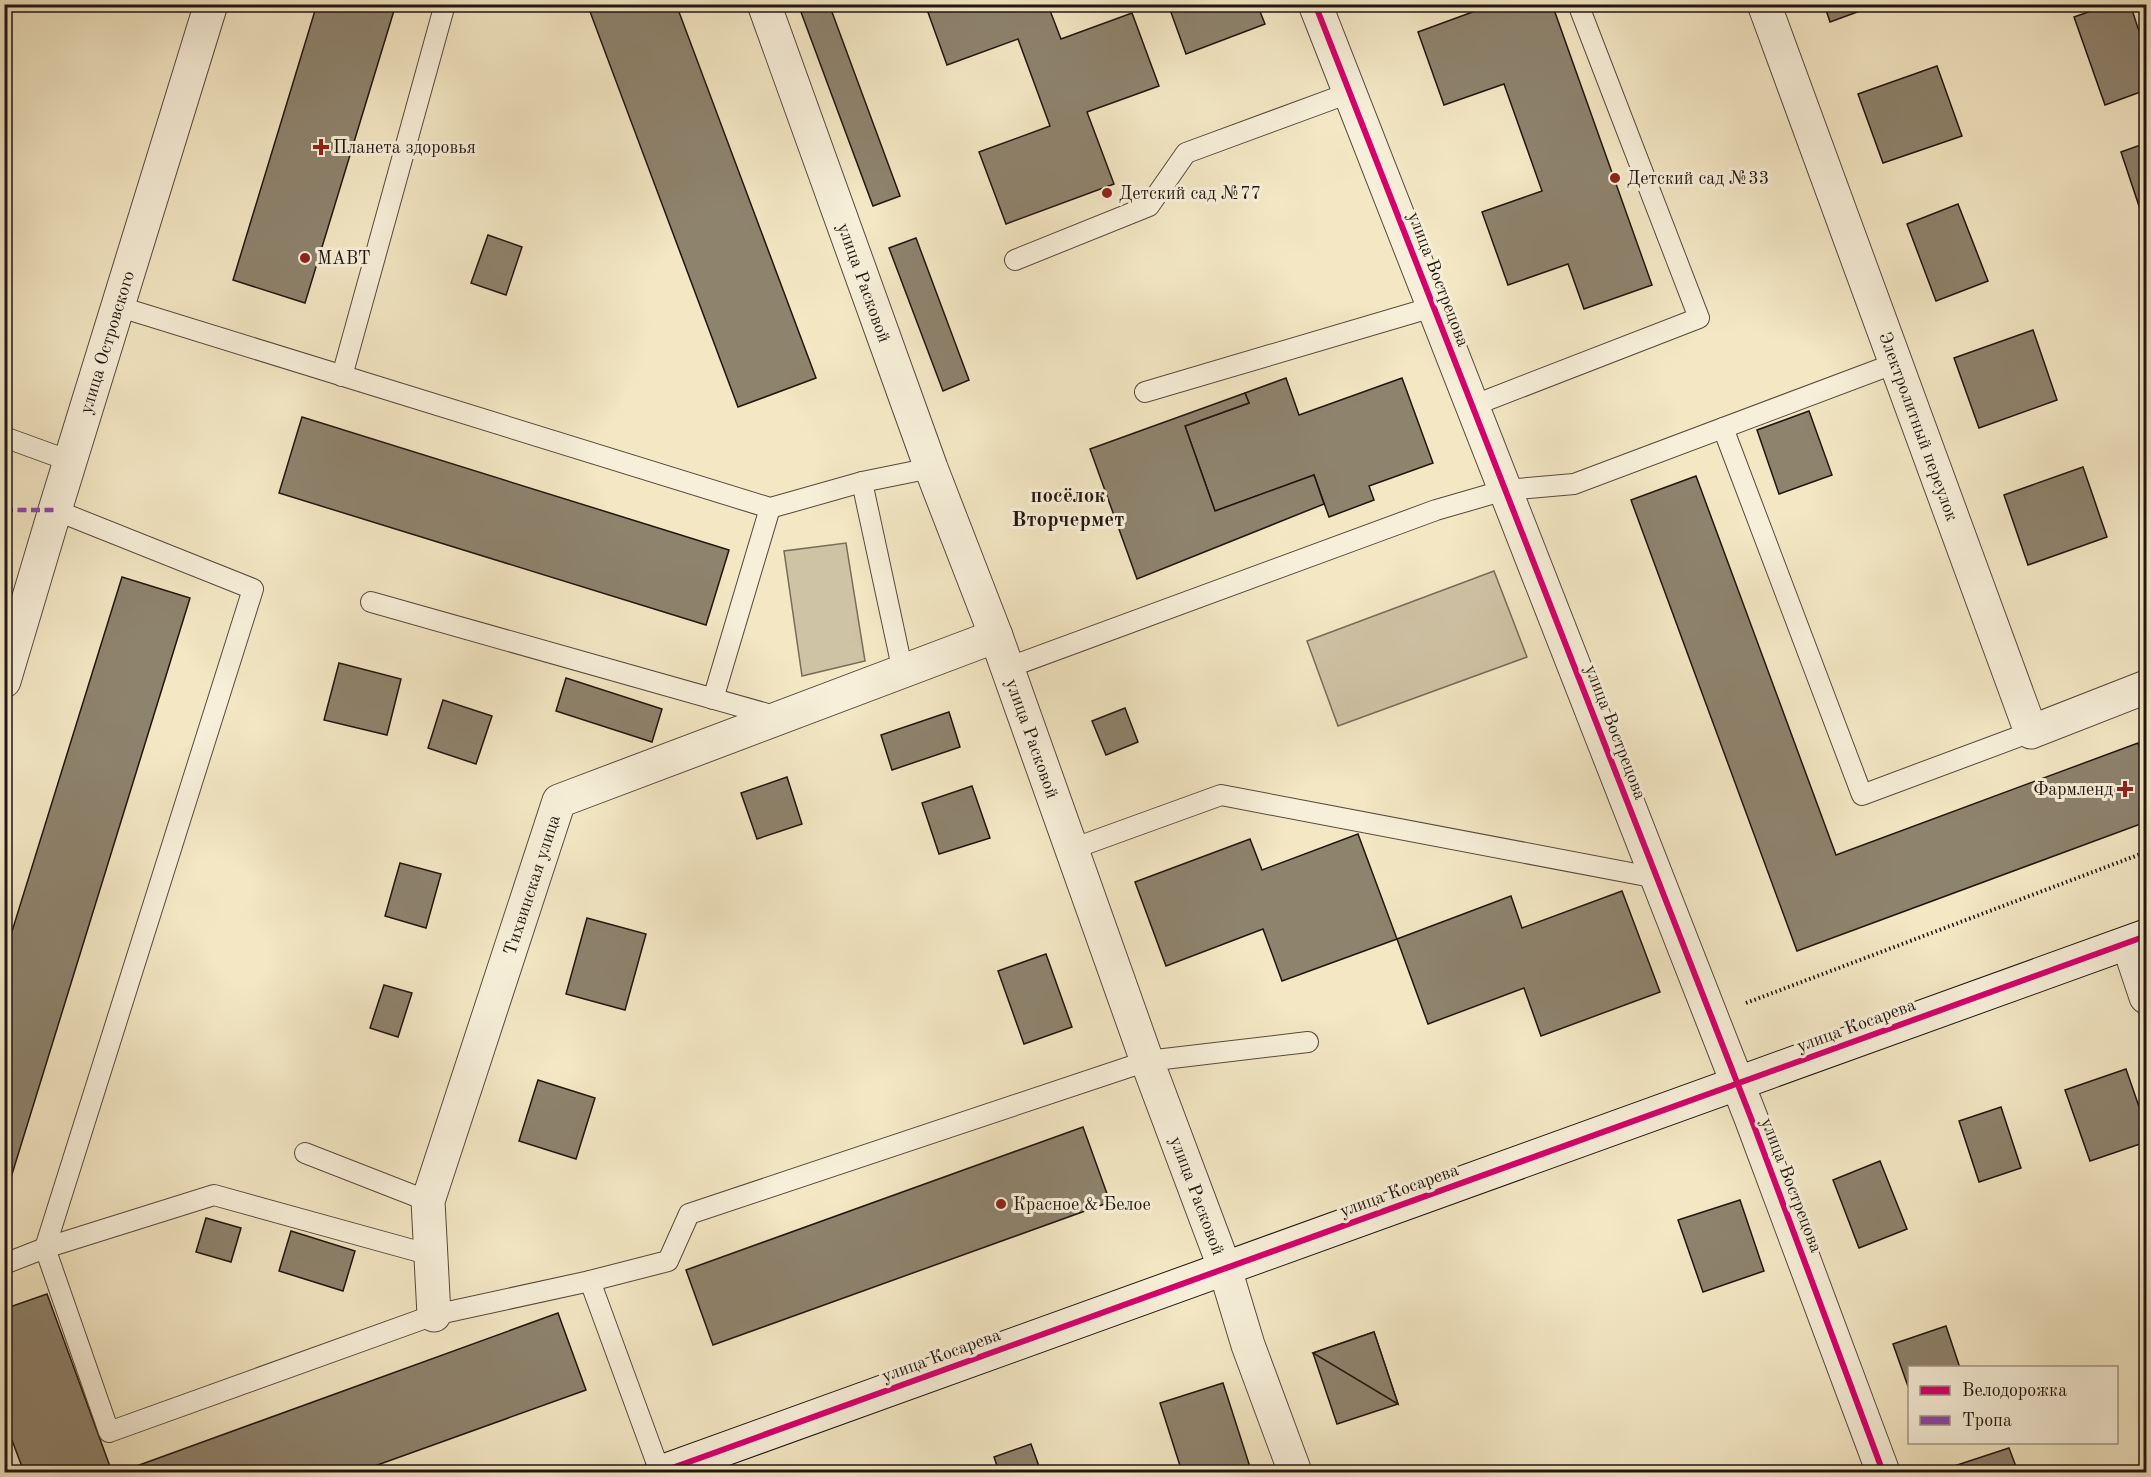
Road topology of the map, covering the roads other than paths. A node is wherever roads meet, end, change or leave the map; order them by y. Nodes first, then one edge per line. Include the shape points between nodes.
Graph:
1 (211, 4) edge
2 (445, 4) edge
3 (764, 4) edge
4 (1315, 4) edge
5 (1578, 4) edge
6 (1764, 4) edge
7 (1349, 93) junction
8 (1015, 260) dead end
9 (117, 306) junction
10 (1433, 307) junction
11 (1896, 363) junction
12 (342, 376) junction
13 (1145, 392) dead end
14 (1472, 406) junction
15 (1723, 428) junction
16 (4, 437) edge
17 (70, 461) junction
18 (931, 468) junction
19 (862, 482) junction
20 (1505, 490) junction
21 (770, 508) junction
22 (55, 510) junction
23 (371, 602) dead end
24 (996, 636) junction
25 (1007, 668) junction
26 (903, 672) junction
27 (4, 681) edge
28 (2146, 687) edge
29 (713, 699) junction
30 (780, 718) junction
31 (2031, 732) junction
32 (1072, 849) junction
33 (1657, 878) junction
34 (2137, 939) edge
35 (2146, 997) edge
36 (1308, 1042) dead end
37 (1147, 1060) junction
38 (1737, 1084) junction
39 (305, 1153) dead end
40 (428, 1201) junction
41 (45, 1248) junction
42 (431, 1256) junction
43 (4, 1264) edge
44 (1225, 1269) junction
45 (590, 1281) junction
46 (434, 1315) junction
47 (660, 1473) edge
48 (1295, 1473) edge
49 (1883, 1473) edge

1 - 9 street, улица Островского
2 - 12 lane
3 - 18 street, улица Расковой
4 - 7 street, улица Вострецова
5 - 14 lane via 1699,318
6 - 11 street, Электролитный переулок
7 - 8 lane via 1186,153 1149,206
7 - 10 street, улица Вострецова
9 - 12 lane
9 - 17 street, улица Островского
10 - 13 lane
10 - 14 street, улица Вострецова
11 - 15 lane
11 - 31 street, Электролитный переулок
12 - 21 lane
14 - 20 street, улица Вострецова
15 - 20 lane via 1574,484
15 - 31 lane via 1862,795
16 - 17 lane
17 - 22 street, улица Островского
18 - 19 lane
18 - 24 street, улица Расковой
19 - 21 lane
19 - 26 lane
20 - 25 lane via 1436,510
20 - 33 street, улица Вострецова
21 - 29 lane
22 - 27 street, улица Островского
22 - 41 lane via 253,589
23 - 29 lane
24 - 25 street, улица Расковой
24 - 26 street, Тихвинская улица
25 - 32 street, улица Расковой
26 - 30 street, Тихвинская улица
28 - 31 street
29 - 30 lane
30 - 40 street, Тихвинская улица via 559,801
32 - 33 lane via 1221,795
32 - 37 street, улица Расковой
33 - 38 street, улица Вострецова
34 - 35 street
34 - 38 street, улица Косарева
36 - 37 lane
37 - 44 street, улица Расковой
37 - 45 lane via 689,1214 668,1262
38 - 44 street, улица Косарева
38 - 49 street, улица Вострецова
39 - 40 lane
40 - 42 street, Тихвинская улица
41 - 42 lane via 214,1195
41 - 43 lane
41 - 46 lane via 109,1432
42 - 46 street, Тихвинская улица
44 - 47 street, улица Косарева
44 - 48 street, улица Расковой
45 - 46 lane
45 - 47 lane

